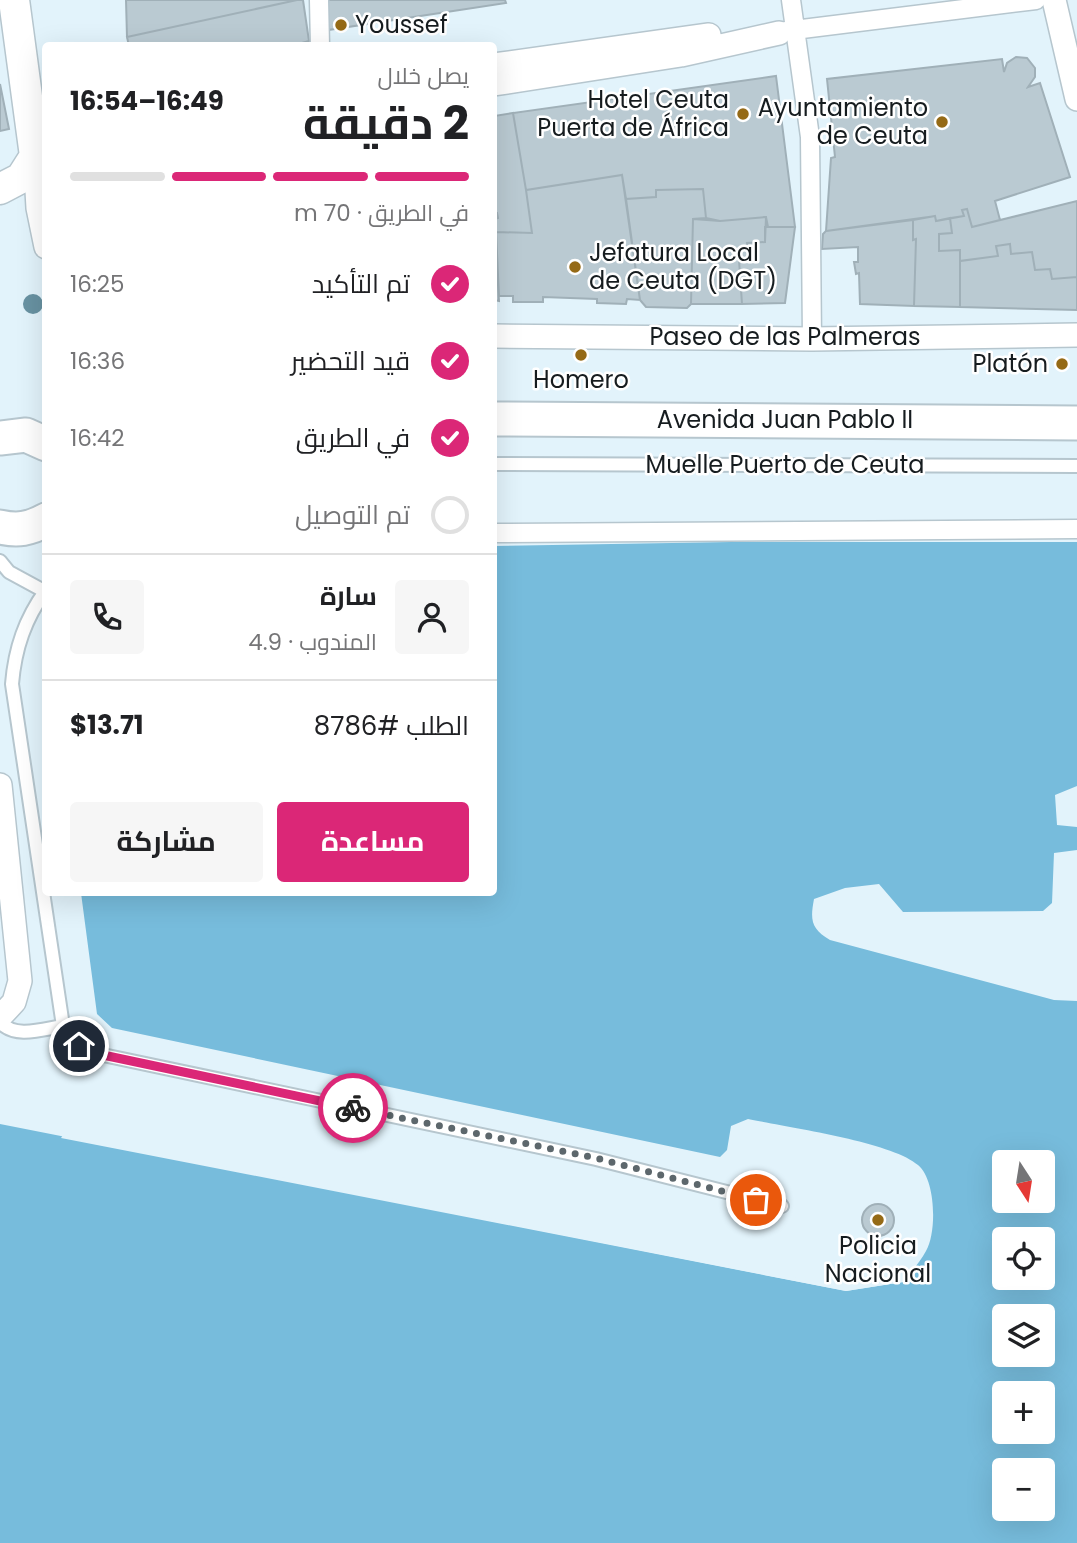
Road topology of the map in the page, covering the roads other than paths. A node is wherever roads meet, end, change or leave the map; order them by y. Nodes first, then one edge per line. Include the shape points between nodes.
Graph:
1 (14, 0) edge
2 (319, 0) edge
3 (791, 0) edge
4 (1036, 0) edge
5 (1054, 0) edge
6 (787, 31) junction
7 (320, 42) edge
8 (497, 65) edge
9 (497, 84) edge
10 (1077, 99) edge
11 (40, 144) edge
12 (0, 178) edge
13 (0, 189) edge
14 (42, 228) edge
15 (1077, 335) edge
16 (497, 337) edge
17 (811, 339) junction
18 (497, 397) edge
19 (1077, 402) edge
20 (0, 415) edge
21 (497, 419) edge
22 (1077, 423) edge
23 (31, 438) edge
24 (497, 464) edge
25 (1077, 466) edge
26 (42, 522) edge
27 (0, 527) edge
28 (1077, 529) edge
29 (497, 533) edge
30 (0, 561) edge
31 (42, 588) edge
32 (42, 595) edge
33 (0, 785) edge
34 (42, 885) edge
35 (44, 896) edge
36 (0, 1017) edge
37 (0, 1022) edge
38 (63, 1026) junction
39 (782, 1206) dead end

1 - 11 street
2 - 7 street
3 - 6 street
4 - 6 street
5 - 10 street
6 - 8 street via 717,34
6 - 9 street via 681,55
6 - 17 street via 810,137
11 - 12 street
11 - 13 street via 21,178
11 - 14 street via 38,208
15 - 17 street, Paseo de las Palmeras
16 - 17 street, Paseo de las Palmeras
18 - 19 main road, Avenida Juan Pablo II
20 - 23 main road
21 - 22 main road, Avenida Juan Pablo II
24 - 25 lane, Muelle Puerto de Ceuta
26 - 27 main road via 16,530
28 - 29 street
30 - 31 lane via 9,572
32 - 34 lane via 15,651 12,684
33 - 36 street via 20,981 14,1002
35 - 38 lane
37 - 38 lane via 22,1032
38 - 39 lane via 90,1052 596,1158

